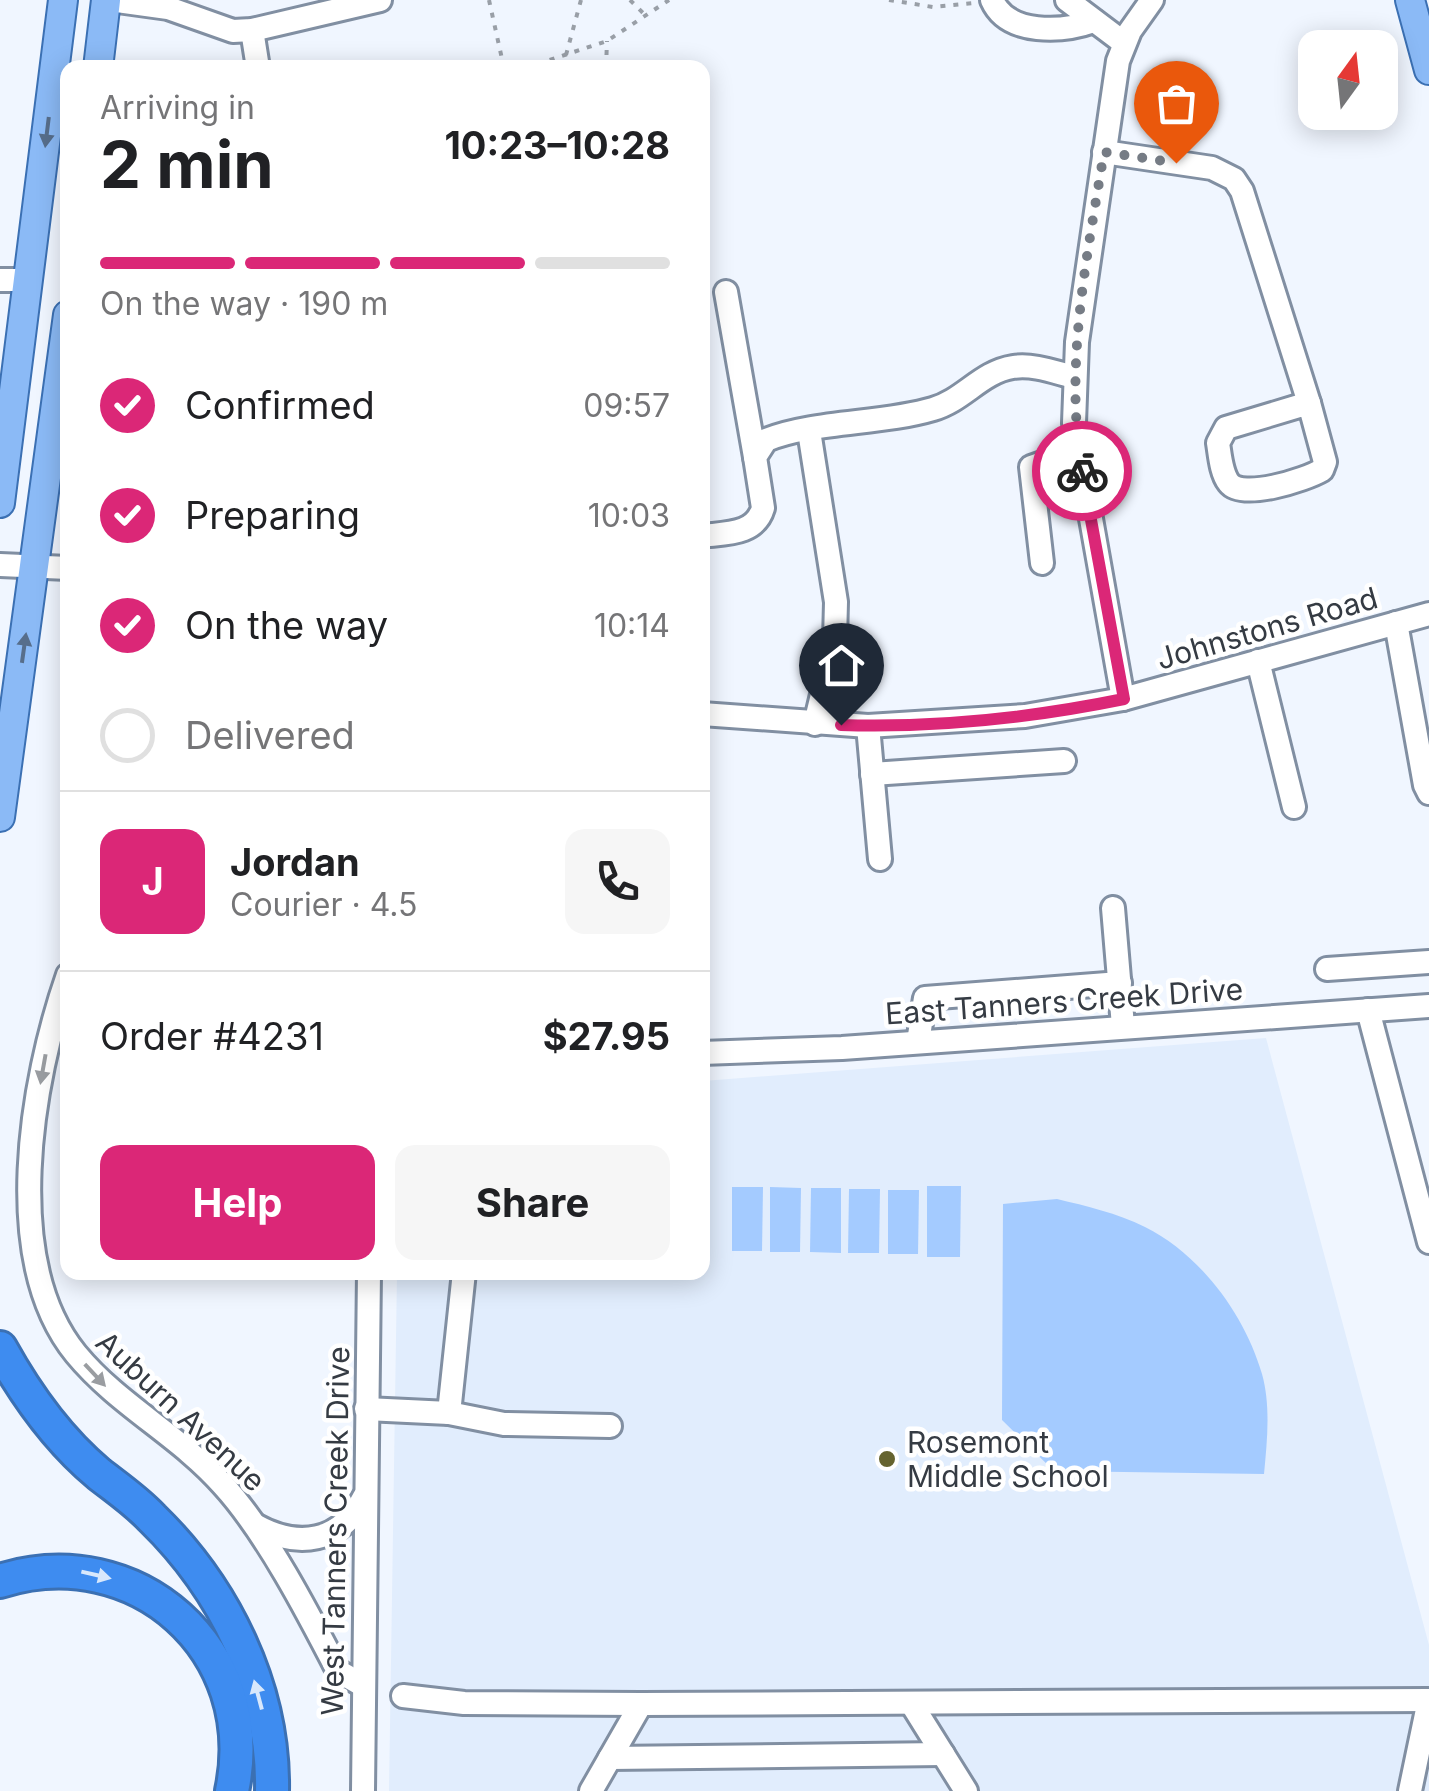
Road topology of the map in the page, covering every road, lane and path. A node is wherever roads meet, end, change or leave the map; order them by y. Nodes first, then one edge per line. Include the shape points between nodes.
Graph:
1 (63, 0) edge
2 (108, 0) edge
3 (380, 0) edge
4 (489, 0) edge
5 (581, 0) edge
6 (630, 0) edge
7 (670, 0) edge
8 (889, 0) edge
9 (992, 0) edge
10 (1067, 0) edge
11 (1152, 0) edge
12 (1410, 0) edge
13 (646, 16) junction
14 (1094, 21) junction
15 (252, 30) junction
16 (608, 41) junction
17 (1124, 43) junction
18 (566, 54) junction
19 (99, 60) edge
20 (257, 60) edge
21 (502, 60) edge
22 (549, 60) edge
23 (607, 60) edge
24 (1429, 70) edge
25 (1104, 152) junction
26 (14, 280) edge
27 (726, 292) dead end
28 (60, 378) edge
29 (1074, 378) junction
30 (1309, 403) junction
31 (809, 430) junction
32 (1079, 450) junction
33 (755, 458) junction
34 (0, 503) edge
35 (710, 535) edge
36 (1042, 563) dead end
37 (0, 566) edge
38 (36, 566) junction
39 (60, 568) edge
40 (1429, 614) edge
41 (1396, 623) junction
42 (1258, 662) junction
43 (1124, 699) junction
44 (710, 715) edge
45 (814, 724) junction
46 (868, 726) junction
47 (1064, 761) dead end
48 (872, 774) junction
49 (1429, 793) edge
50 (1294, 807) dead end
51 (0, 817) edge
52 (880, 859) dead end
53 (1113, 908) dead end
54 (1429, 962) edge
55 (1327, 969) dead end
56 (1120, 983) junction
57 (60, 1003) edge
58 (1429, 1006) edge
59 (1368, 1010) junction
60 (1123, 1026) junction
61 (918, 1042) junction
62 (710, 1053) edge
63 (1429, 1242) edge
64 (369, 1280) edge
65 (463, 1280) edge
66 (0, 1348) edge
67 (366, 1409) junction
68 (448, 1413) junction
69 (610, 1426) dead end
70 (365, 1494) junction
71 (254, 1526) junction
72 (0, 1582) edge
73 (364, 1686) junction
74 (404, 1696) dead end
75 (1429, 1700) edge
76 (912, 1703) junction
77 (641, 1704) junction
78 (944, 1754) junction
79 (610, 1758) junction
80 (232, 1791) edge
81 (272, 1791) edge
82 (362, 1791) edge
83 (591, 1791) edge
84 (966, 1791) edge
85 (1410, 1791) edge

1 -> 26 main road
2 - 15 street
2 - 19 main road
3 - 15 street
4 - 21 path
5 - 18 path
6 - 13 path
7 - 13 path
8 - 9 path via 933,7
9 - 14 street via 1007,21 1019,25 1072,28
10 - 14 street
11 - 17 street
12 - 24 main road
13 - 16 path
14 - 17 street
15 - 20 street
16 - 18 path
16 - 23 path
17 - 25 street
18 - 22 path
25 - 29 street
25 - 30 street via 1212,168 1234,180
26 - 34 main road
27 - 33 street
28 - 38 main road
29 - 31 street via 1030,367 994,370 967,393 932,409
29 - 32 street
30 - 30 street via 1322,470 1248,492 1230,485 1218,443 1226,428
31 - 33 street via 766,440
31 - 45 street via 836,602
32 - 36 street via 1031,467
32 - 43 street
33 - 35 street via 760,516 746,530
37 - 38 street
38 - 39 street
51 -> 38 main road
40 - 41 street, Johnstons Road
41 - 42 street, Johnstons Road
41 - 49 street
42 - 43 street, Johnstons Road
42 - 50 street
43 - 46 street, Johnstons Road via 1026,716
44 - 45 street, Johnstons Road
45 - 46 street, Johnstons Road
46 - 48 street
47 - 48 street
48 - 52 street
53 - 56 street
54 - 55 street
56 - 60 street
56 - 61 street via 925,998
57 -> 71 street, Auburn Avenue via 30,1162 40,1288 76,1355 108,1390 222,1483
58 - 59 street, East Tanners Creek Drive
59 - 60 street, East Tanners Creek Drive
59 - 63 street
60 - 61 street, East Tanners Creek Drive
61 - 62 street, East Tanners Creek Drive
64 - 67 street, West Tanners Creek Drive
65 - 68 street
81 -> 66 highway via 258,1692 226,1614 179,1545 45,1419
67 - 68 street
67 - 70 street, West Tanners Creek Drive
68 - 69 street via 504,1424
70 - 71 street via 346,1523 319,1539 286,1539
70 - 73 street, West Tanners Creek Drive
71 - 73 street, Auburn Avenue via 338,1671
72 -> 80 highway via 60,1570 89,1573 143,1592 184,1622 228,1692 237,1745
73 - 82 street, West Tanners Creek Drive
74 - 77 street
75 - 76 street
75 - 85 street
76 - 77 street
76 - 78 street
77 - 79 street
78 - 79 street
78 - 84 street
79 - 83 street

